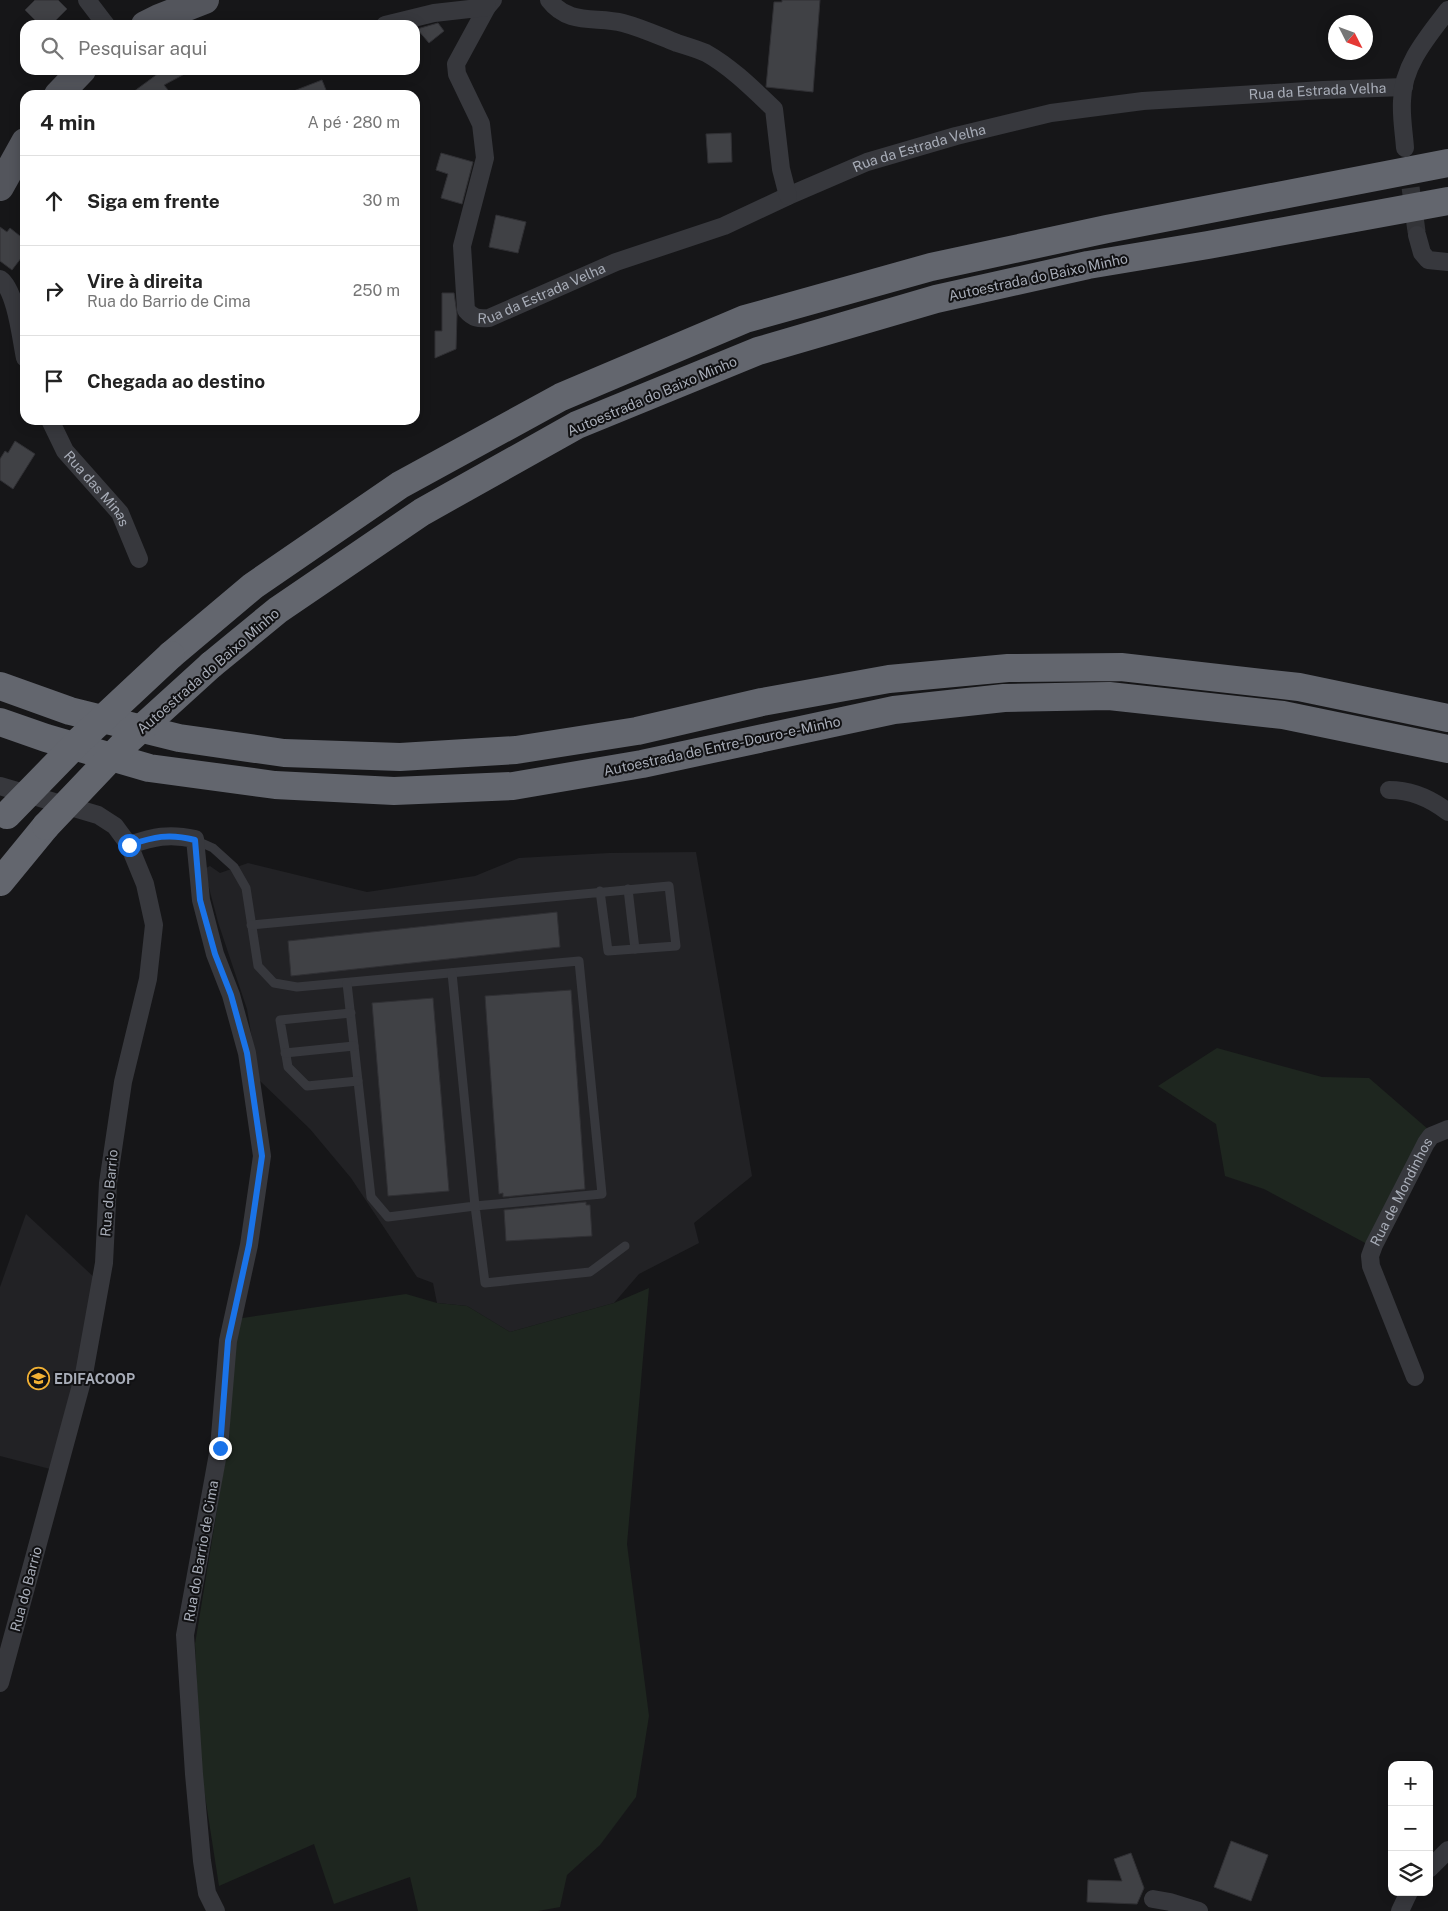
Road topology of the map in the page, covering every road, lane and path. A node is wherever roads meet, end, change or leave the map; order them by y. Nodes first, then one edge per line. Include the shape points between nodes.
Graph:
1 (87, 0) edge
2 (205, 0) edge
3 (549, 0) edge
4 (490, 4) edge
5 (1448, 10) edge
6 (102, 20) edge
7 (156, 20) edge
8 (405, 20) edge
9 (77, 75) edge
10 (1404, 87) junction
11 (63, 90) edge
12 (1405, 148) tunnel mouth
13 (20, 151) edge
14 (1448, 163) edge
15 (0, 187) edge
16 (788, 196) junction
17 (1448, 201) edge
18 (1417, 235) tunnel mouth
19 (1448, 262) edge
20 (0, 279) edge
21 (19, 309) edge
22 (52, 425) edge
23 (140, 559) dead end
24 (0, 686) edge
25 (1448, 718) edge
26 (0, 722) edge
27 (1448, 749) edge
28 (0, 786) edge
29 (1389, 790) dead end
30 (1448, 812) edge
31 (3, 820) edge
32 (195, 840) junction
33 (129, 845) junction
34 (0, 882) edge
35 (628, 889) junction
36 (600, 891) junction
37 (251, 925) junction
38 (635, 949) junction
39 (452, 973) junction
40 (347, 983) junction
41 (350, 1013) junction
42 (354, 1046) junction
43 (285, 1053) junction
44 (358, 1081) junction
45 (1448, 1129) edge
46 (475, 1206) junction
47 (625, 1246) dead end
48 (1415, 1377) dead end
49 (1, 1678) edge
50 (1448, 1850) edge
51 (1433, 1865) edge
52 (1407, 1896) edge
53 (1153, 1899) dead end
54 (216, 1911) edge
55 (1198, 1911) edge
56 (1400, 1911) edge

1 - 6 street
2 - 7 main road
3 - 16 street via 565,14 581,20 635,26 724,64 774,109 781,169
4 - 8 street
4 - 16 street, Rua da Estrada Velha via 456,64 457,74 481,124 486,158 462,246 466,310 471,316 489,318 616,262 724,226
5 - 10 street via 1428,35 1406,73
9 - 11 main road
10 - 12 street
10 - 16 street, Rua da Estrada Velha via 1143,101 1051,113 867,162
13 - 15 main road
14 - 31 highway, bridge via 1106,229 931,267 745,320 561,398 400,485 253,586 171,655 80,740
17 - 34 highway, Autoestrada do Baixo Minho, bridge via 1088,265 936,299 758,351 578,425 422,512 278,610 211,665 123,745 46,826
18 - 19 street via 1422,254 1428,260
20 - 21 street
22 - 23 street, Rua das Minas via 65,451 120,513
24 - 25 highway via 70,711 179,738 284,753 400,757 516,750 637,731 762,702 889,679 1008,668 1122,667 1299,687
26 - 27 highway, Autoestrada de Entre-Douro-e-Minho via 149,768 275,786 394,791 513,786 642,764 894,710 1004,698 1109,696 1273,714
28 - 33 street, Rua do Barrio via 98,815 115,826
29 - 30 street via 1412,792
32 - 33 street via 177,835 157,836
32 - 37 lane via 213,848 234,867 246,888
32 - 54 street, Rua do Barrio de Cima via 200,900 247,1053 262,1156 249,1245 228,1341 220,1448 185,1635 202,1861 207,1893
33 - 49 street, Rua do Barrio via 145,884 154,925 148,979 121,1091 108,1183 104,1263 84,1374
35 - 36 lane
35 - 38 lane
35 - 38 lane via 669,886 676,946
36 - 37 lane
36 - 38 lane via 608,951
37 - 40 lane via 258,966 274,983 297,988
39 - 40 lane
39 - 46 lane
39 - 46 lane via 579,961 602,1194
40 - 41 lane
41 - 42 lane
41 - 43 lane via 280,1020
42 - 43 lane
42 - 44 lane
43 - 44 lane via 288,1067 307,1086
44 - 46 lane via 371,1196 388,1217
45 - 48 street, Rua de Mondinhos via 1432,1136 1426,1143 1370,1256 1370,1266
46 - 47 lane via 485,1283 590,1272
50 - 51 street
52 - 56 street
53 - 55 street

